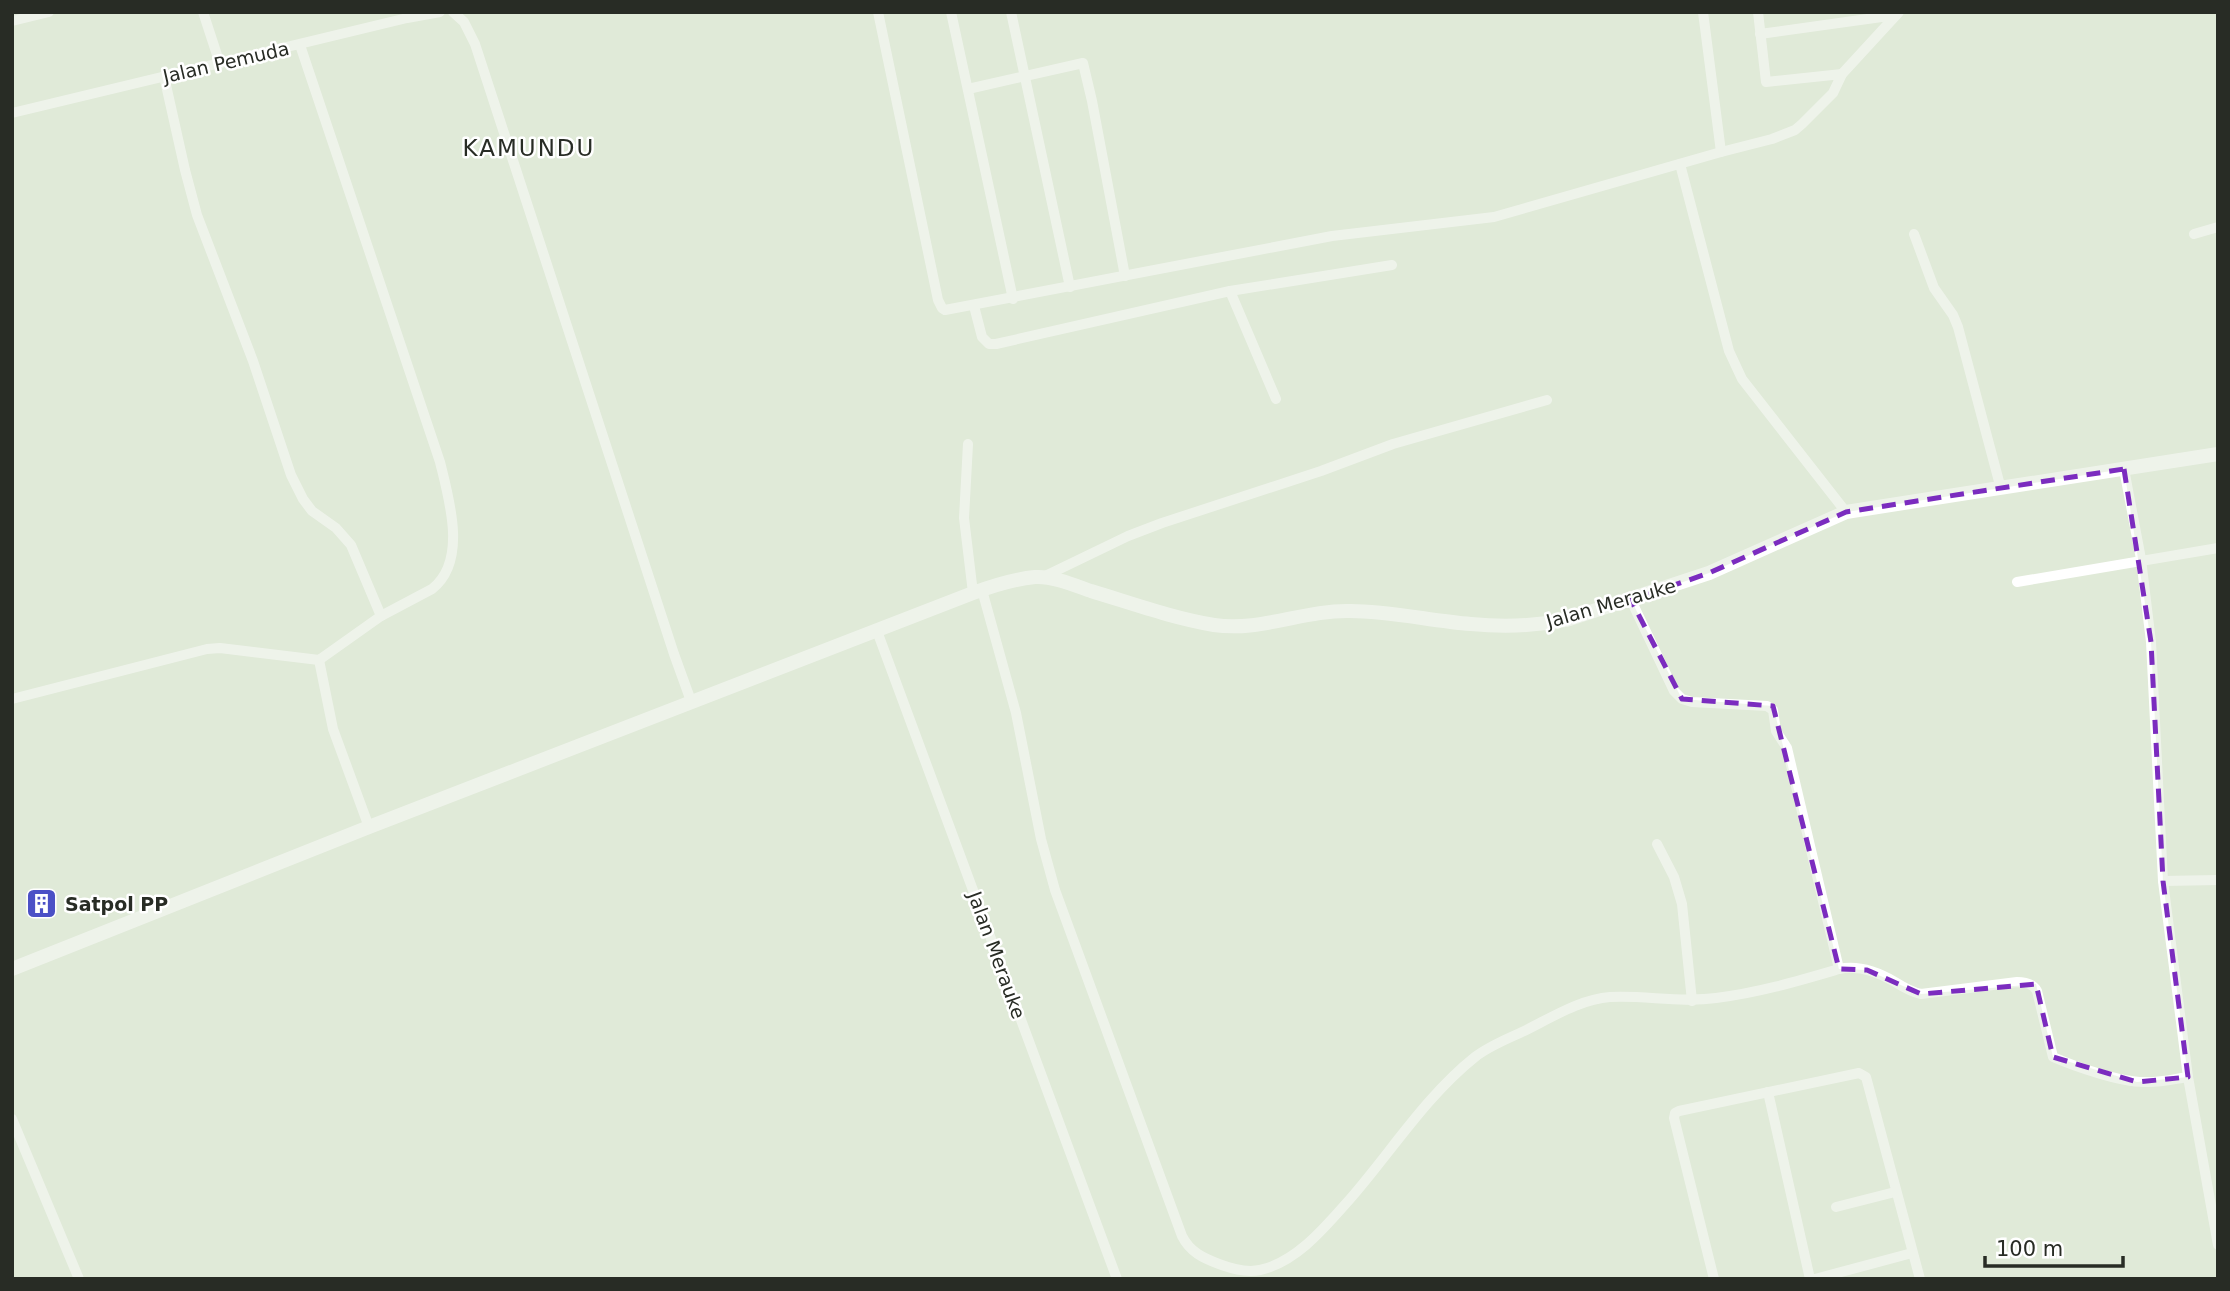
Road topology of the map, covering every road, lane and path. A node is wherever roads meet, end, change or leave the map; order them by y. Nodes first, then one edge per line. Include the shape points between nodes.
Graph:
1 (49, 12) edge
2 (203, 12) edge
3 (440, 12) edge
4 (453, 12) edge
5 (878, 12) edge
6 (951, 12) edge
7 (1012, 12) edge
8 (1703, 12) edge
9 (1758, 12) edge
10 (1898, 14) edge
11 (12, 21) edge
12 (1760, 34) junction
13 (300, 45) junction
14 (220, 64) junction
15 (1842, 74) junction
16 (164, 76) junction
17 (1025, 77) junction
18 (968, 89) junction
19 (12, 113) edge
20 (1721, 152) junction
21 (1680, 164) junction
22 (2218, 227) edge
23 (1914, 234) dead end
24 (2193, 234) dead end
25 (1392, 265) dead end
26 (1125, 276) junction
27 (1070, 287) junction
28 (1230, 291) junction
29 (1013, 299) junction
30 (974, 306) junction
31 (1276, 399) dead end
32 (1547, 400) dead end
33 (968, 444) dead end
34 (2218, 454) edge
35 (2124, 469) junction
36 (2001, 489) junction
37 (1846, 512) junction
38 (2218, 548) edge
39 (2141, 559) junction
40 (1041, 578) junction
41 (2017, 583) dead end
42 (977, 591) junction
43 (1631, 600) junction
44 (381, 616) junction
45 (877, 631) junction
46 (319, 660) junction
47 (12, 699) edge
48 (691, 701) junction
49 (369, 827) junction
50 (1657, 844) dead end
51 (2218, 880) edge
52 (2163, 881) junction
53 (12, 969) edge
54 (1839, 969) junction
55 (1692, 1001) junction
56 (2188, 1077) junction
57 (1768, 1092) junction
58 (12, 1119) edge
59 (1895, 1192) junction
60 (1836, 1207) dead end
61 (2218, 1245) edge
62 (1912, 1253) junction
63 (1838, 1276) edge
64 (79, 1279) edge
65 (1117, 1279) edge
66 (1714, 1279) edge
67 (1812, 1279) edge
68 (1920, 1279) edge

1 - 11 street
2 - 14 street
3 - 13 street, Jalan Pemuda
4 - 48 street via 475,44
5 - 30 street via 939,304 945,310
6 - 18 street
7 - 17 street
8 - 20 street
9 - 12 street
10 - 12 street
10 - 15 street
12 - 15 street via 1766,82
13 - 14 street, Jalan Pemuda
13 - 44 street via 436,449 452,514 451,553 442,579 426,593
14 - 16 street, Jalan Pemuda
15 - 20 street via 1833,93 1795,130
16 - 19 street, Jalan Pemuda
16 - 44 street via 197,215 291,475 312,511 351,545
17 - 18 street
17 - 26 street via 1083,63
17 - 27 street
18 - 29 street
20 - 21 street
21 - 26 street via 1494,217 1332,236
21 - 37 street via 1729,351 1742,379
22 - 24 street
23 - 36 street via 1934,288 1958,327
25 - 28 street
26 - 27 street
27 - 29 street
28 - 30 street via 996,344 982,337
28 - 31 street
29 - 30 street
32 - 40 street via 1405,440 1162,523
33 - 42 street via 964,518
34 - 35 highway, Jalan Merauke
35 - 36 highway, Jalan Merauke
35 - 39 street
36 - 37 highway, Jalan Merauke
37 - 43 highway, Jalan Merauke via 1709,573
38 - 39 street
39 - 41 street
39 - 52 street via 2151,642
40 - 42 highway, Jalan Merauke
40 - 43 highway, Jalan Merauke via 1203,622 1240,626 1329,611 1534,625
42 - 45 highway, Jalan Merauke
42 - 55 street via 1016,713 1055,890 1182,1236 1204,1259 1250,1272 1270,1267 1299,1250 1324,1230 1462,1068 1492,1046 1603,998
43 - 54 street via 1682,699 1773,710 1776,731 1787,748
44 - 46 street
45 - 48 highway, Jalan Merauke
45 - 65 street, Jalan Merauke
46 - 47 street via 207,649
46 - 49 street via 333,729
48 - 49 highway, Jalan Merauke
49 - 53 highway, Jalan Merauke
50 - 55 street via 1682,904
51 - 52 street
52 - 56 street
54 - 55 street via 1780,987
54 - 56 street via 1860,968 1921,994 2028,983 2037,991 2053,1057 2137,1082
56 - 61 street
57 - 59 street via 1864,1074
57 - 66 street via 1674,1115
57 - 67 street
58 - 64 street
59 - 60 street
59 - 62 street
62 - 63 street
62 - 68 street
63 - 67 street

